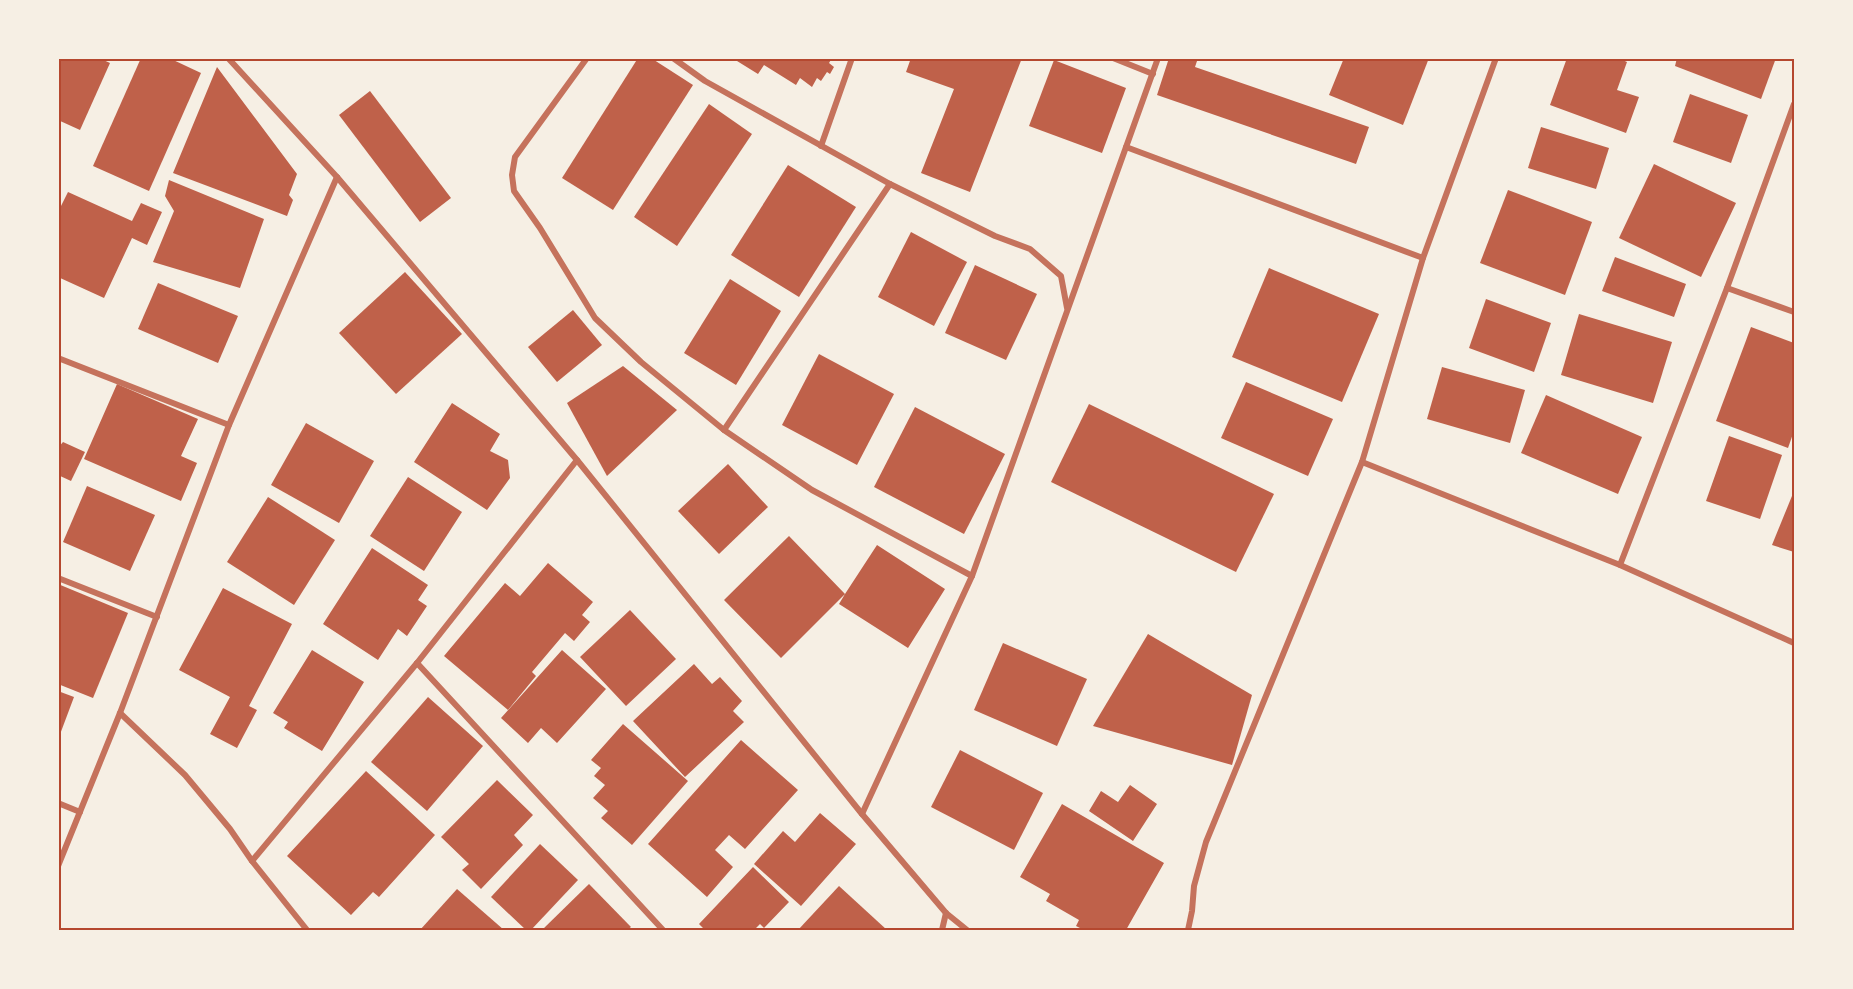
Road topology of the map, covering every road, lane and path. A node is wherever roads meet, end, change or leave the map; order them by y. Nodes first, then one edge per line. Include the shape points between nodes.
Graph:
1 (228, 58) edge
2 (588, 58) edge
3 (673, 58) edge
4 (852, 58) edge
5 (1113, 58) edge
6 (1158, 58) edge
7 (1496, 58) edge
8 (1153, 74) junction
9 (1794, 104) edge
10 (821, 146) junction
11 (1126, 147) junction
12 (337, 177) junction
13 (890, 184) junction
14 (1424, 258) junction
15 (1727, 288) junction
16 (1067, 308) junction
17 (1794, 312) edge
18 (58, 358) edge
19 (229, 425) junction
20 (724, 430) junction
21 (577, 460) junction
22 (1362, 462) junction
23 (1620, 565) junction
24 (972, 576) junction
25 (58, 578) edge
26 (157, 617) junction
27 (1794, 643) edge
28 (417, 663) junction
29 (120, 713) junction
30 (58, 803) edge
31 (80, 812) junction
32 (862, 814) junction
33 (252, 861) junction
34 (58, 867) edge
35 (946, 913) junction
36 (307, 930) edge
37 (663, 930) edge
38 (942, 930) edge
39 (967, 930) edge
40 (1188, 930) edge

1 - 12 street
2 - 20 street via 515,157 514,191 595,318 641,362
3 - 10 street via 705,81
4 - 10 street
5 - 8 street
6 - 8 street
7 - 14 street
8 - 11 street
9 - 15 street
10 - 13 street
11 - 14 street
11 - 16 street
12 - 19 street
12 - 21 street
13 - 16 street via 1030,249 1061,276
13 - 20 street
14 - 22 street
15 - 17 street
15 - 23 street
16 - 24 street
18 - 19 street
19 - 26 street
20 - 24 street via 812,490
21 - 28 street
21 - 32 street
22 - 23 street
22 - 40 street via 1206,842
23 - 27 street
24 - 32 street
25 - 26 street
26 - 29 street
28 - 33 street
28 - 37 street
29 - 31 street
29 - 33 street via 185,775
30 - 31 street
31 - 34 street
32 - 35 street
33 - 36 street
35 - 38 street
35 - 39 street

